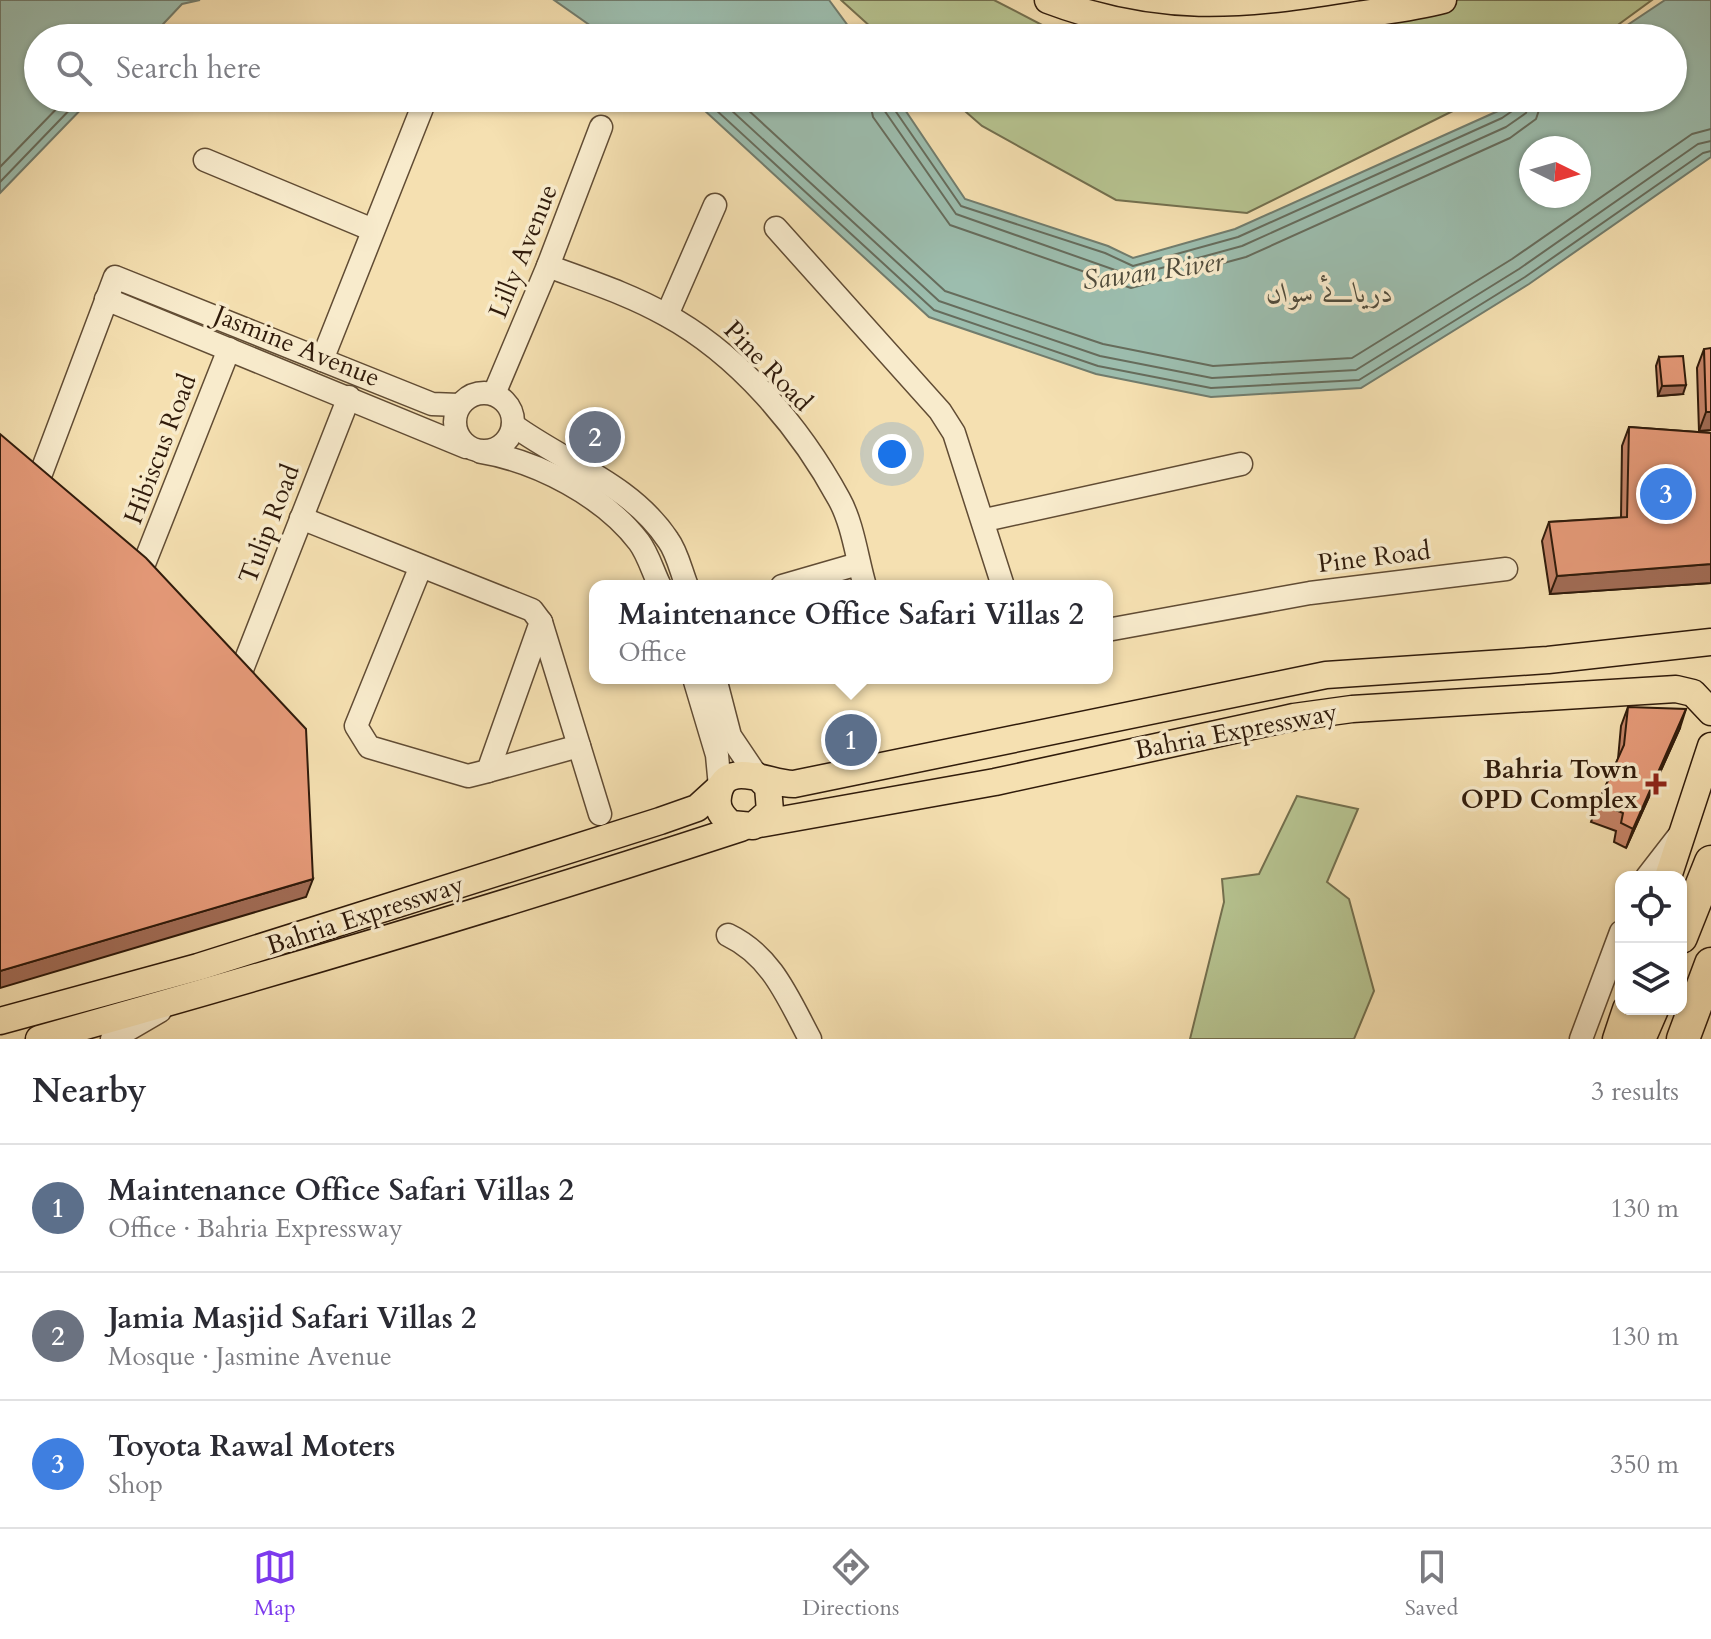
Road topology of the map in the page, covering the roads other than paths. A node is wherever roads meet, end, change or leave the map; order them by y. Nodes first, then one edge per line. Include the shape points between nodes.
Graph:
1 (1048, 0) edge
2 (1443, 0) edge
3 (1126, 24) edge
4 (1286, 24) edge
5 (420, 112) edge
6 (601, 127) dead end
7 (205, 160) dead end
8 (715, 205) dead end
9 (776, 228) dead end
10 (373, 230) junction
11 (548, 266) junction
12 (106, 299) junction
13 (667, 315) junction
14 (229, 349) junction
15 (322, 360) junction
16 (494, 394) junction
17 (349, 397) junction
18 (459, 405) junction
19 (513, 425) junction
20 (474, 450) junction
21 (1241, 464) dead end
22 (37, 484) edge
23 (301, 518) junction
24 (985, 520) junction
25 (858, 564) junction
26 (421, 566) junction
27 (142, 569) edge
28 (1506, 569) dead end
29 (657, 580) edge
30 (685, 580) edge
31 (803, 580) edge
32 (863, 580) edge
33 (1001, 580) edge
34 (541, 622) junction
35 (1113, 629) edge
36 (1711, 642) edge
37 (241, 672) edge
38 (696, 684) edge
39 (717, 684) edge
40 (1711, 712) edge
41 (579, 746) junction
42 (1711, 746) edge
43 (488, 771) junction
44 (757, 776) junction
45 (720, 787) junction
46 (600, 814) dead end
47 (750, 826) junction
48 (1682, 833) junction
49 (1711, 862) edge
50 (1652, 871) edge
51 (1670, 871) edge
52 (1687, 922) edge
53 (728, 935) dead end
54 (1617, 943) edge
55 (1711, 964) edge
56 (178, 1000) junction
57 (1624, 1015) edge
58 (1649, 1015) edge
59 (0, 1021) edge
60 (39, 1039) edge
61 (112, 1039) edge
62 (810, 1039) edge
63 (1581, 1039) edge
64 (1616, 1039) edge
65 (1639, 1039) edge
66 (1683, 1039) edge

1 - 3 main road
2 - 4 main road
5 - 10 street
6 - 11 street, Lilly Avenue
7 - 10 street
8 - 13 street
9 - 24 street via 940,411 954,433
10 - 15 street
11 - 13 street, Pine Road
11 - 16 street, Lilly Avenue
12 - 14 street, Jasmine Avenue
12 - 15 street, Jasmine Avenue via 115,277
12 - 22 street
13 - 25 street, Pine Road via 743,372 792,429 840,501
14 - 17 street, Jasmine Avenue
14 - 27 street, Hibiscus Road
15 - 18 street, Jasmine Avenue via 432,404
16 - 18 street via 471,395
16 - 19 street via 511,410
17 - 20 street, Jasmine Avenue
17 - 23 street, Tulip Road
18 - 20 street via 456,435
19 - 20 street via 508,440 496,450
19 - 30 street via 548,451 595,473 639,507 669,541
20 - 29 street, Jasmine Avenue via 501,456 583,493 641,544
21 - 24 street
23 - 26 street
23 - 37 street, Tulip Road
24 - 33 street
25 - 31 street
25 - 32 street, Pine Road
26 - 34 street via 532,610
26 - 43 street via 356,726 369,747 468,776
28 - 35 street, Pine Road via 1310,593
34 - 41 street
34 - 43 street
36 - 44 main road, Bahria Expressway via 1548,660 1326,675 794,784
38 - 45 street via 717,755
39 - 44 street via 730,736
40 - 47 main road, Bahria Expressway via 1693,693 1676,689 1352,709
41 - 43 street
41 - 46 street
42 - 48 main road
44 - 45 main road via 732,776
44 - 47 main road via 771,795 770,811
45 - 47 main road via 718,808 731,824
45 - 59 main road, Bahria Expressway via 697,808 660,821 212,963
47 - 56 main road, Bahria Expressway via 546,893
48 - 50 street
48 - 51 main road
49 - 52 highway
53 - 62 street via 751,946 774,971
54 - 63 street
55 - 66 highway
56 - 60 main road, Bahria Expressway
56 - 61 street
57 - 64 main road
58 - 65 highway

